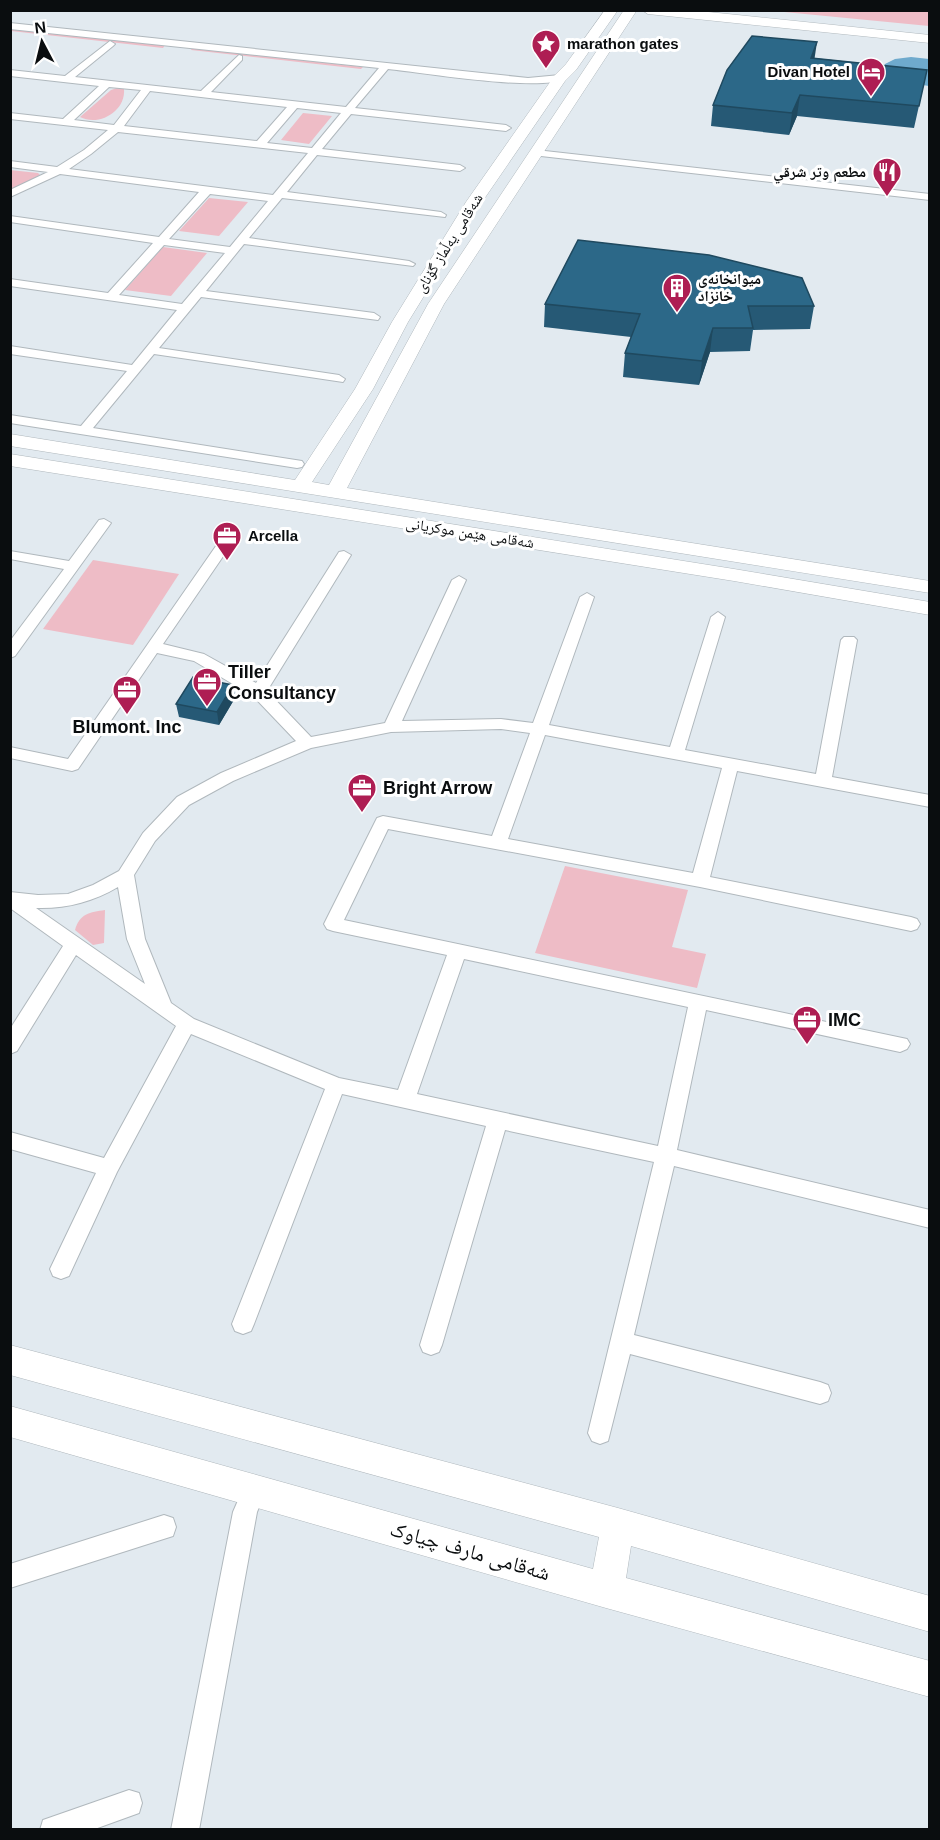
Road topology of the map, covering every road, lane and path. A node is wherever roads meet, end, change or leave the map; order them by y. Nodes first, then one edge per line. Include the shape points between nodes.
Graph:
1 (612, 10) edge
2 (631, 10) edge
3 (648, 10) edge
4 (719, 10) edge
5 (10, 26) edge
6 (10, 32) edge
7 (930, 32) edge
8 (930, 39) edge
9 (110, 44) junction
10 (178, 47) junction
11 (239, 58) junction
12 (383, 69) junction
13 (10, 73) edge
14 (560, 78) junction
15 (67, 79) junction
16 (107, 84) junction
17 (147, 88) junction
18 (204, 94) junction
19 (539, 96) junction
20 (294, 105) junction
21 (348, 111) junction
22 (10, 116) edge
23 (66, 122) junction
24 (116, 128) junction
25 (506, 128) dead end
26 (259, 145) junction
27 (315, 151) junction
28 (536, 153) junction
29 (10, 164) edge
30 (460, 168) dead end
31 (60, 171) junction
32 (487, 184) junction
33 (512, 188) junction
34 (207, 190) junction
35 (10, 194) edge
36 (277, 197) junction
37 (930, 197) edge
38 (441, 215) dead end
39 (10, 219) edge
40 (241, 240) junction
41 (160, 241) junction
42 (232, 251) junction
43 (409, 264) dead end
44 (16, 283) edge
45 (198, 293) junction
46 (10, 296) edge
47 (111, 297) junction
48 (185, 308) junction
49 (374, 317) dead end
50 (10, 350) edge
51 (150, 350) junction
52 (135, 369) junction
53 (339, 380) dead end
54 (10, 419) edge
55 (84, 431) junction
56 (10, 440) edge
57 (10, 460) edge
58 (297, 464) dead end
59 (301, 485) junction
60 (336, 490) junction
61 (104, 524) dead end
62 (230, 536) dead end
63 (701, 549) junction
64 (10, 555) edge
65 (344, 555) dead end
66 (73, 566) junction
67 (693, 569) junction
68 (459, 580) dead end
69 (930, 587) edge
70 (587, 597) dead end
71 (930, 609) edge
72 (718, 617) dead end
73 (849, 640) dead end
74 (13, 646) edge
75 (153, 647) junction
76 (259, 692) junction
77 (391, 727) junction
78 (540, 729) junction
79 (307, 743) junction
80 (10, 752) edge
81 (676, 754) junction
82 (731, 765) junction
83 (824, 782) junction
84 (930, 801) edge
85 (498, 843) junction
86 (125, 876) junction
87 (700, 881) junction
88 (10, 898) edge
89 (911, 924) dead end
90 (73, 945) junction
91 (458, 949) junction
92 (699, 1001) junction
93 (162, 1004) junction
94 (187, 1024) junction
95 (900, 1044) dead end
96 (10, 1046) edge
97 (336, 1084) junction
98 (405, 1099) junction
99 (498, 1120) junction
100 (10, 1140) edge
101 (666, 1156) junction
102 (109, 1168) junction
103 (930, 1219) edge
104 (61, 1269) dead end
105 (243, 1324) dead end
106 (622, 1342) junction
107 (431, 1345) dead end
108 (10, 1360) edge
109 (820, 1393) dead end
110 (10, 1421) edge
111 (600, 1433) dead end
112 (254, 1490) junction
113 (618, 1525) junction
114 (164, 1527) dead end
115 (10, 1576) edge
116 (606, 1590) junction
117 (930, 1614) edge
118 (930, 1678) edge
119 (129, 1803) dead end
120 (53, 1830) edge
121 (185, 1830) edge

1 - 14 street, شەقامی یەڵماز گۆنای
2 - 28 street, شەقامی یەڵماز گۆنای
3 - 8 street
4 - 7 street
5 - 10 street
6 - 9 street
9 - 10 street
9 - 15 street
10 - 11 street
10 - 12 street
11 - 12 street
11 - 18 street
12 - 14 street via 528,81
12 - 19 street
12 - 21 street
13 - 15 street
14 - 19 street, شەقامی یەڵماز گۆنای
15 - 16 street
16 - 17 street
16 - 23 street
17 - 18 street
17 - 24 street
18 - 20 street
19 - 32 street, شەقامی یەڵماز گۆنای
20 - 21 street
20 - 26 street
21 - 25 street
21 - 27 street
22 - 23 street
23 - 24 street
24 - 26 street
24 - 31 street
26 - 27 street
27 - 30 street
27 - 36 street
28 - 33 street, شەقامی یەڵماز گۆنای
28 - 37 street
29 - 31 street
31 - 34 street
31 - 35 street
32 - 33 street
32 - 59 street, شەقامی یەڵماز گۆنای
33 - 60 street, شەقامی یەڵماز گۆنای via 436,304
34 - 36 street
34 - 41 street
36 - 38 street
36 - 40 street
39 - 41 street
40 - 42 street
40 - 43 street
41 - 42 street
41 - 47 street
42 - 45 street
44 - 46 street
44 - 47 street
45 - 48 street
45 - 49 street
47 - 48 street
48 - 51 street
50 - 52 street
51 - 52 street
51 - 53 street
52 - 55 street
54 - 55 street
55 - 58 street
56 - 59 street, شەقامی هێمن موکریانی
57 - 67 street, شەقامی هێمن موکریانی
59 - 60 street, شەقامی هێمن موکریانی
60 - 63 street, شەقامی هێمن موکریانی
61 - 66 street
62 - 75 street
63 - 67 street
63 - 69 street, شەقامی هێمن موکریانی
64 - 66 street
65 - 76 street
66 - 74 street
67 - 71 street, شەقامی هێمن موکریانی
68 - 77 street
70 - 78 street
72 - 81 street
73 - 83 street
75 - 76 street via 199,657
75 - 80 street via 72,765
76 - 79 street
77 - 78 street via 501,724
77 - 79 street
78 - 81 street
78 - 85 street
79 - 86 street via 227,777 183,801 149,837
81 - 82 street
82 - 83 street
82 - 87 street
83 - 84 street
85 - 87 street
85 - 91 street via 383,822 333,924
86 - 88 street via 69,900 38,902
86 - 93 street via 136,939
87 - 89 street
88 - 90 street
90 - 93 street
90 - 96 street
91 - 92 street
91 - 98 street
92 - 95 street
92 - 101 street
93 - 94 street
94 - 97 street
94 - 102 street
97 - 98 street
97 - 105 street
98 - 99 street
99 - 101 street
99 - 107 street
100 - 102 street
101 - 103 street
101 - 106 street
102 - 104 street
106 - 109 street
106 - 111 street
108 - 113 street
110 - 112 street, شەقامی مارف چیاوک
112 - 116 street, شەقامی مارف چیاوک
112 - 121 street via 245,1512
113 - 116 street
113 - 117 street
114 - 115 street
116 - 118 street, شەقامی مارف چیاوک
119 - 120 street

